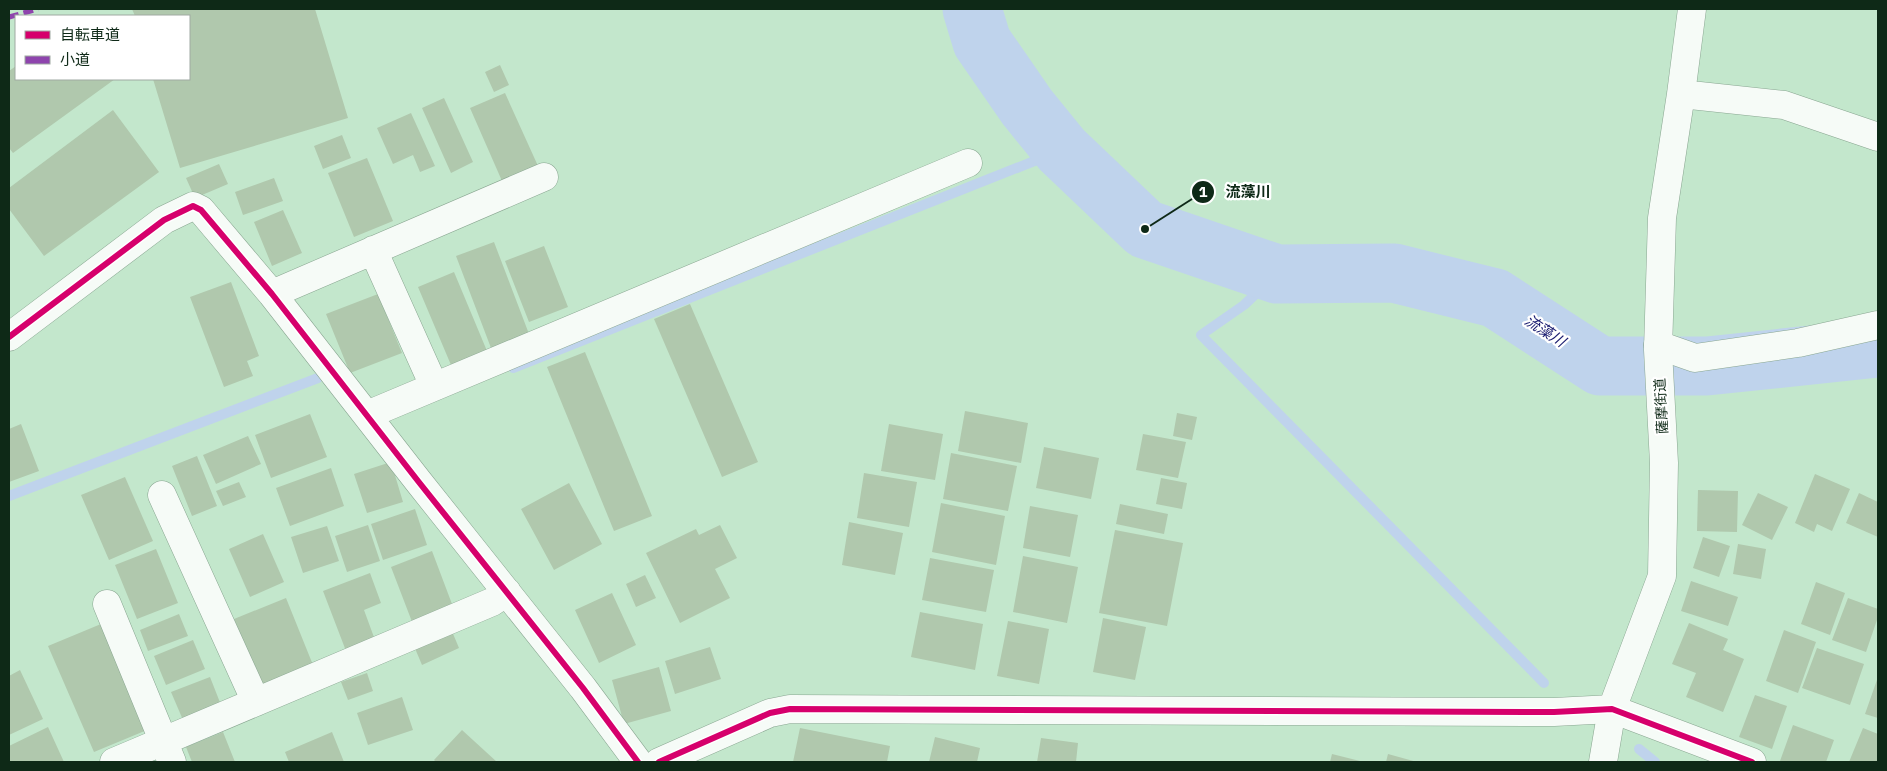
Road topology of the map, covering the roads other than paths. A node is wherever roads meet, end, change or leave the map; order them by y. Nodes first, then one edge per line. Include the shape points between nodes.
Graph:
1 (1692, 9) edge
2 (1681, 94) junction
3 (1878, 137) edge
4 (968, 163) dead end
5 (544, 177) dead end
6 (374, 250) junction
7 (272, 294) junction
8 (1878, 325) edge
9 (9, 337) edge
10 (1658, 348) junction
11 (434, 386) junction
12 (366, 414) junction
13 (162, 495) dead end
14 (508, 592) junction
15 (106, 604) dead end
16 (256, 702) junction
17 (1612, 709) junction
18 (168, 752) edge
19 (114, 762) edge
20 (638, 762) edge
21 (659, 762) edge
22 (1603, 762) edge
23 (1752, 762) edge

1 - 2 street, 薩摩街道
2 - 3 street via 1784,105
2 - 10 street, 薩摩街道 via 1662,218
4 - 11 street
5 - 6 street
6 - 7 street
6 - 11 street
7 - 9 street via 208,216 193,206 164,220
7 - 12 street
8 - 10 street via 1798,343 1695,358
10 - 17 street, 薩摩街道 via 1664,463 1662,576
11 - 12 street
12 - 14 street
13 - 16 street
14 - 16 street via 492,602
14 - 20 street
15 - 18 street
16 - 18 street
17 - 21 street via 1554,712 790,710 770,713
17 - 22 street, 薩摩街道
17 - 23 street
18 - 19 street

